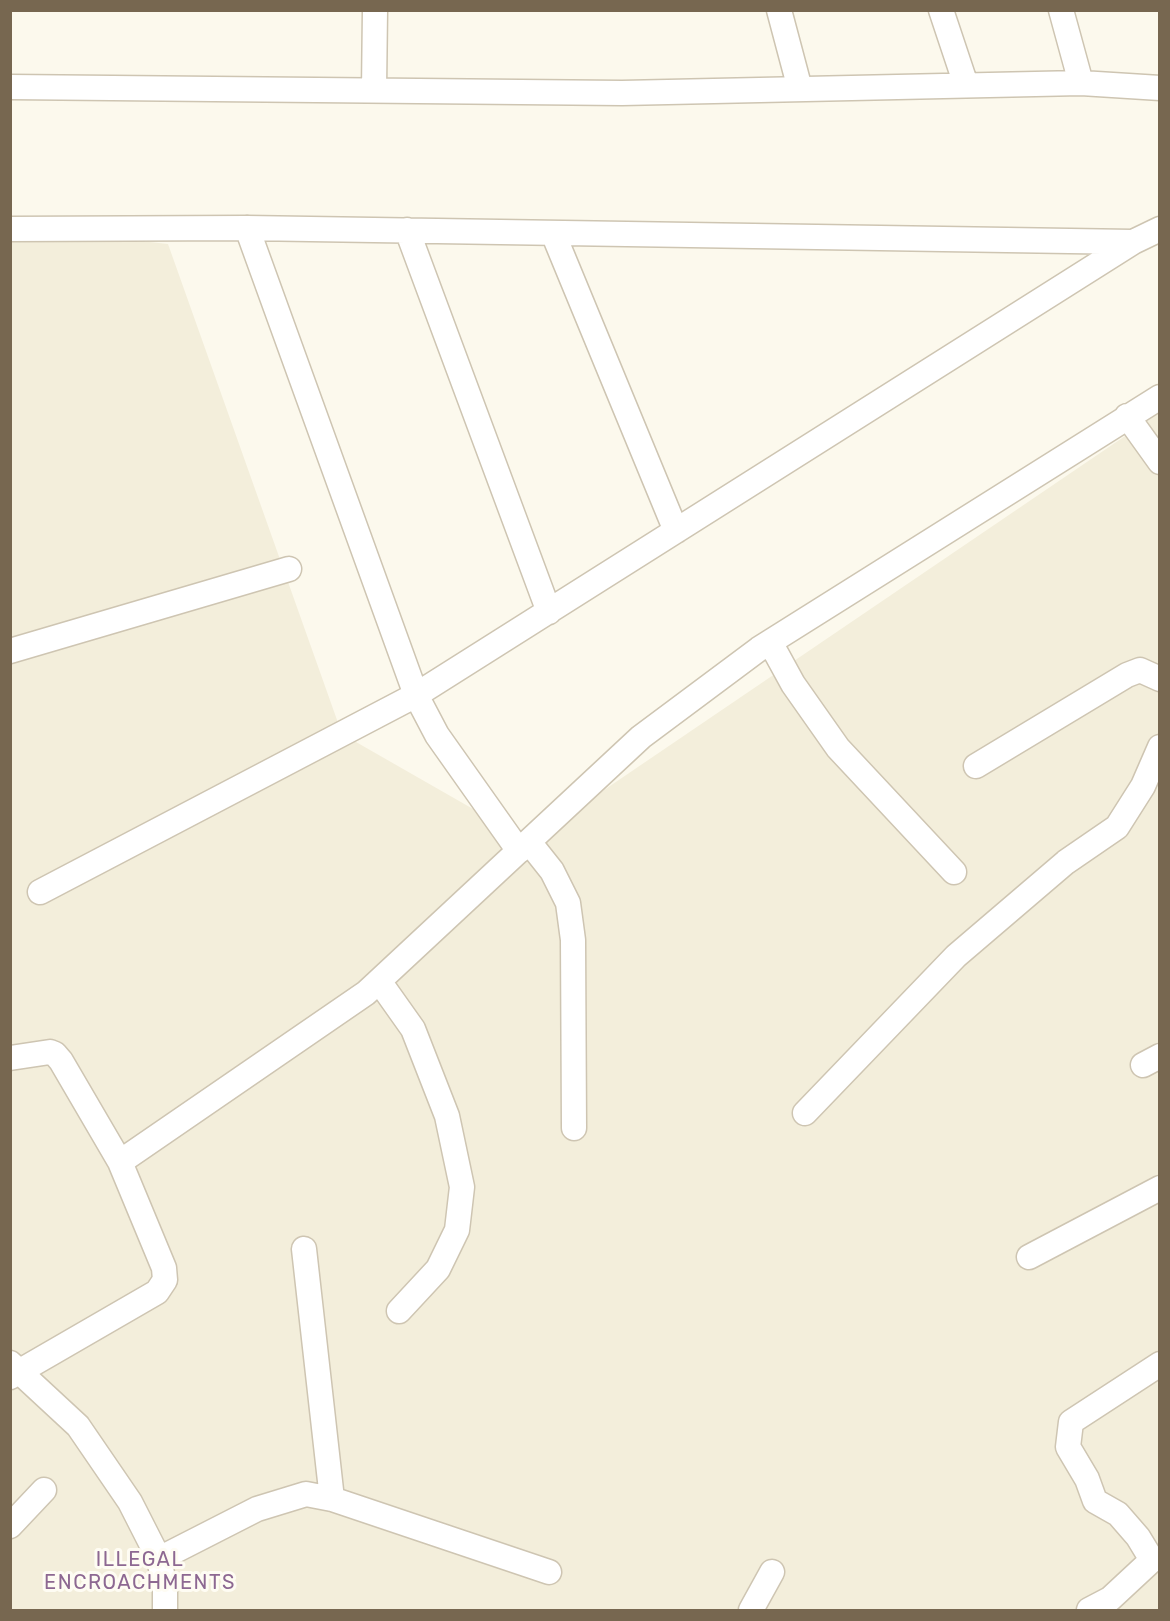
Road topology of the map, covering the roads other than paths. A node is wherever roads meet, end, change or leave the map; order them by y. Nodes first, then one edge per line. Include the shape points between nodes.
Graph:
1 (375, 10) edge
2 (779, 10) edge
3 (941, 10) edge
4 (1061, 10) edge
5 (1081, 83) junction
6 (966, 85) junction
7 (10, 87) edge
8 (1160, 88) edge
9 (801, 89) junction
10 (374, 90) junction
11 (248, 228) junction
12 (10, 230) edge
13 (1160, 230) edge
14 (407, 231) junction
15 (553, 233) junction
16 (1133, 242) junction
17 (1160, 398) edge
18 (1127, 416) junction
19 (1160, 462) edge
20 (676, 531) junction
21 (289, 569) dead end
22 (549, 612) junction
23 (770, 642) junction
24 (10, 651) edge
25 (1160, 679) edge
26 (416, 695) junction
27 (1160, 747) edge
28 (976, 766) dead end
29 (524, 846) junction
30 (954, 872) dead end
31 (40, 892) dead end
32 (379, 981) junction
33 (10, 1058) edge
34 (805, 1113) dead end
35 (574, 1128) dead end
36 (120, 1162) junction
37 (1160, 1188) edge
38 (304, 1249) dead end
39 (1029, 1257) dead end
40 (399, 1311) dead end
41 (1160, 1364) edge
42 (13, 1371) edge
43 (44, 1490) dead end
44 (332, 1499) junction
45 (10, 1526) edge
46 (159, 1559) junction
47 (549, 1572) dead end
48 (772, 1572) dead end
49 (165, 1611) edge
50 (751, 1611) edge
51 (1089, 1611) edge

1 - 10 street
2 - 9 street
3 - 6 street
4 - 5 street
5 - 6 street
5 - 8 street
6 - 9 street
7 - 10 street
9 - 10 street via 622,93
11 - 12 street
11 - 14 street
11 - 26 street
13 - 16 street
14 - 15 street
14 - 22 street
15 - 16 street
15 - 20 street
16 - 20 street
17 - 18 street
18 - 19 street
18 - 23 street
20 - 22 street
21 - 24 street
22 - 26 street
23 - 29 street via 641,737
23 - 30 street via 793,684 838,748
25 - 28 street via 1140,670 1127,675
26 - 29 street via 437,735
26 - 31 street
27 - 34 street via 1143,786 1117,827 1066,862 956,956
29 - 32 street
29 - 35 street via 552,872 568,903 573,940
32 - 36 street
32 - 40 street via 413,1029 447,1116 462,1187 457,1230 438,1269
33 - 36 street via 55,1054
36 - 42 street via 165,1268 165,1280 157,1292
37 - 39 street
38 - 44 street
41 - 51 street via 1071,1422 1068,1447 1095,1501 1118,1514 1152,1560 1110,1599
42 - 46 street via 78,1426 130,1502
43 - 45 street
44 - 46 street via 306,1494 257,1509
44 - 47 street
46 - 49 street
48 - 50 street

